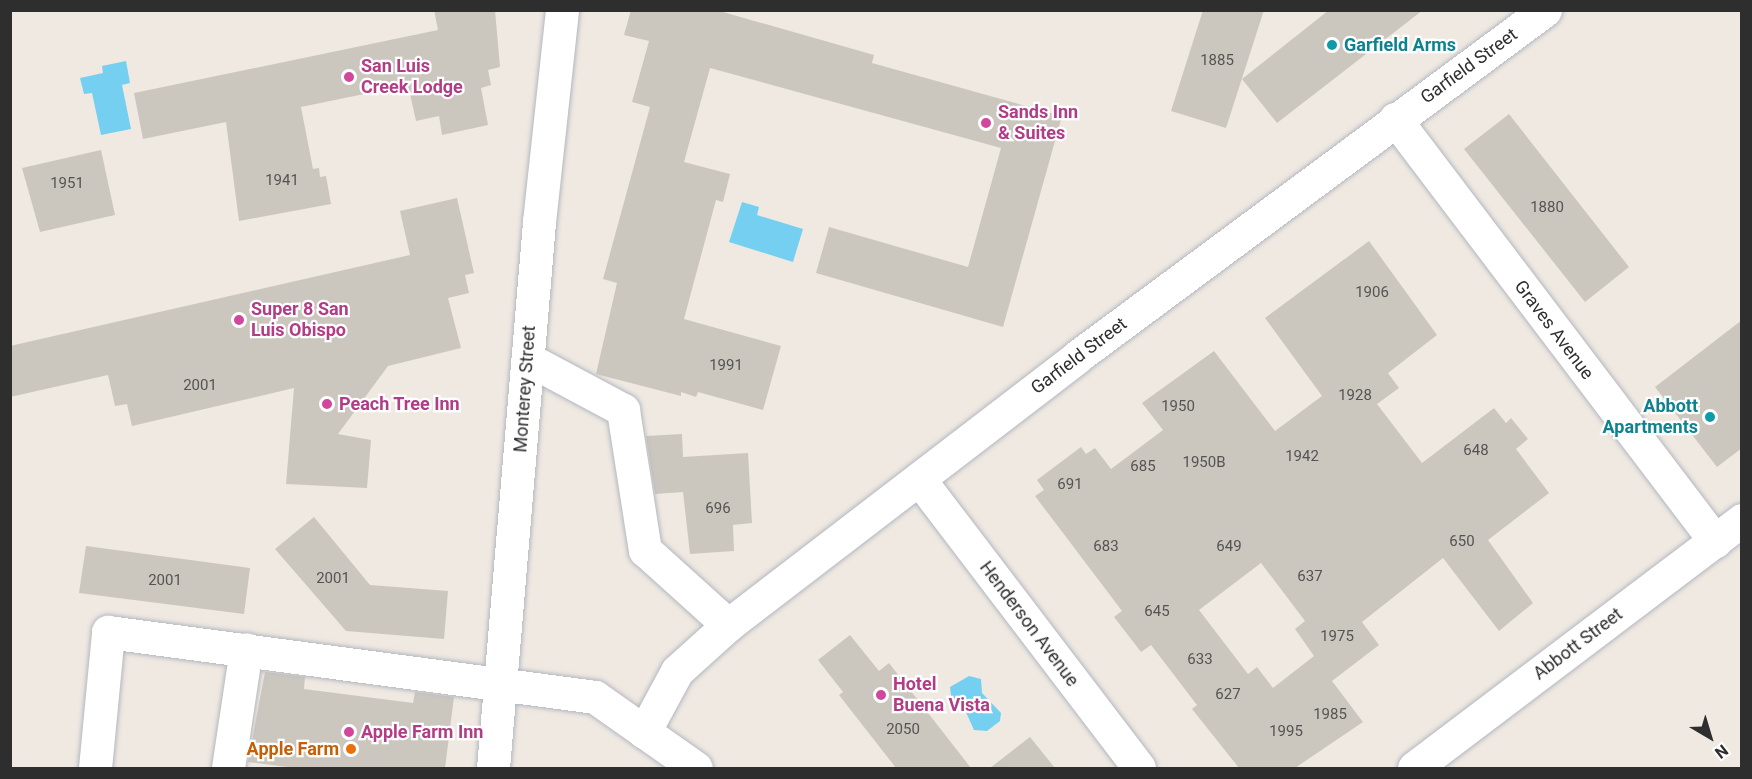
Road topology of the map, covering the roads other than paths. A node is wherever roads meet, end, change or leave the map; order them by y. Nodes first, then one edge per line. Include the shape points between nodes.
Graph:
1 (562, 10) edge
2 (1545, 10) edge
3 (1395, 119) junction
4 (528, 359) junction
5 (919, 479) junction
6 (1742, 520) edge
7 (1715, 541) junction
8 (728, 625) junction
9 (246, 649) junction
10 (502, 682) junction
11 (644, 732) junction
12 (94, 768) edge
13 (228, 768) edge
14 (494, 768) edge
15 (696, 768) edge
16 (1139, 768) edge
17 (1414, 768) edge

1 - 4 street, Monterey Street via 550,99
2 - 3 street, Garfield Street
3 - 5 street, Garfield Street
3 - 7 street, Graves Avenue
4 - 8 street via 623,410 645,550
4 - 10 street, Monterey Street
5 - 8 street, Garfield Street
5 - 16 street, Henderson Avenue
6 - 7 street, Abbott Street
7 - 17 street, Abbott Street
8 - 11 street, Garfield Street via 677,671
9 - 10 street
9 - 12 street via 108,632
9 - 13 street
10 - 11 street via 595,697
10 - 14 street, Monterey Street
11 - 15 street

